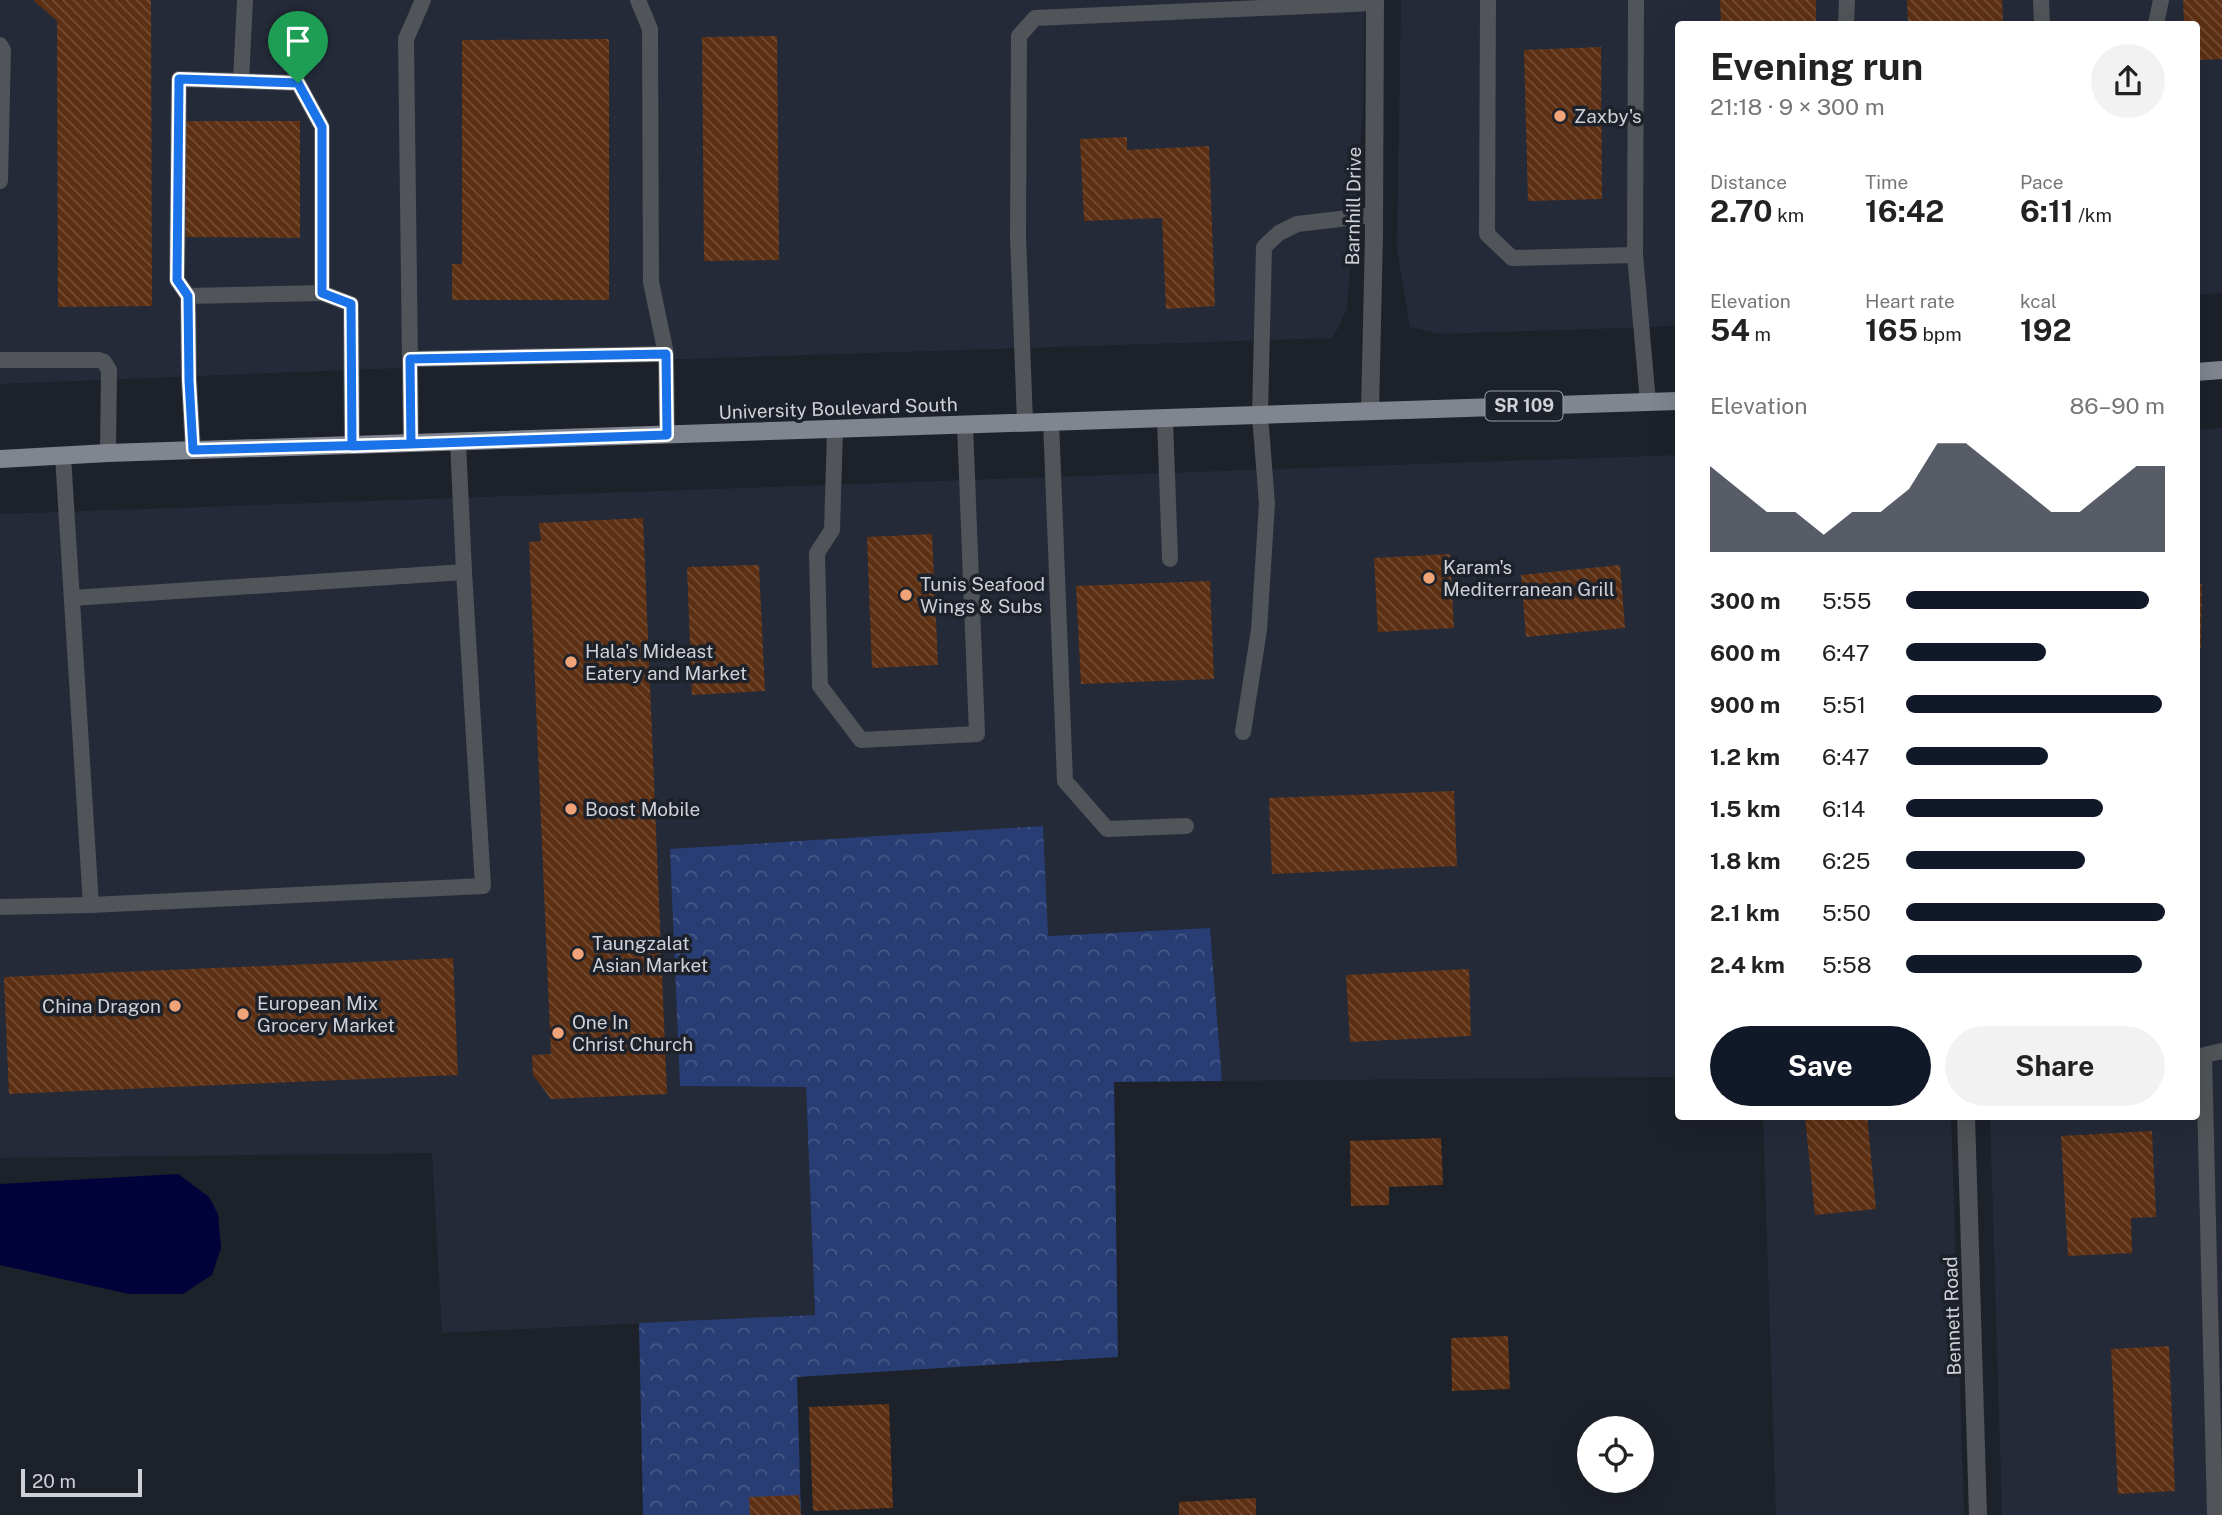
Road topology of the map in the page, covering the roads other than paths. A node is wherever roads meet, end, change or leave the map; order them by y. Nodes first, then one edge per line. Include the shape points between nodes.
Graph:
1 (245, 0) edge
2 (423, 0) edge
3 (638, 0) edge
4 (1488, 0) edge
5 (1636, 0) edge
6 (1847, 0) edge
7 (2041, 0) edge
8 (2161, 0) edge
9 (1375, 1) edge
10 (1846, 21) edge
11 (2042, 21) edge
12 (2157, 21) edge
13 (0, 45) edge
14 (241, 80) junction
15 (0, 176) edge
16 (1374, 215) junction
17 (1634, 256) junction
18 (322, 293) junction
19 (188, 296) junction
20 (666, 354) junction
21 (410, 359) junction
22 (0, 360) edge
23 (2222, 370) edge
24 (2200, 372) edge
25 (1675, 401) edge
26 (1648, 402) junction
27 (1370, 411) junction
28 (1260, 415) junction
29 (1164, 419) junction
30 (1051, 421) junction
31 (1024, 422) junction
32 (965, 425) junction
33 (835, 429) junction
34 (667, 435) junction
35 (458, 442) junction
36 (411, 444) junction
37 (352, 446) junction
38 (193, 450) junction
39 (108, 453) junction
40 (63, 456) junction
41 (0, 459) edge
42 (1170, 559) dead end
43 (464, 572) junction
44 (72, 598) junction
45 (1243, 732) dead end
46 (1186, 826) dead end
47 (91, 905) junction
48 (0, 907) edge
49 (2222, 1051) edge
50 (2200, 1056) edge
51 (1966, 1120) edge
52 (1978, 1515) edge
53 (2215, 1515) edge

1 - 14 lane
2 - 21 lane via 407,39
3 - 20 lane via 650,29 651,282
4 - 17 lane via 1487,233 1512,258
5 - 17 lane
6 - 10 lane
7 - 11 lane
8 - 12 lane
9 - 16 street, Barnhill Drive
9 - 31 lane via 1035,18 1019,36 1018,237
13 - 15 lane
14 - 18 lane via 298,83 322,127
14 - 19 lane via 179,79 177,280
16 - 27 street, Barnhill Drive
16 - 28 lane via 1297,224 1264,247
17 - 26 lane
18 - 19 lane
18 - 37 lane via 351,304
19 - 38 lane
20 - 21 lane
20 - 34 lane
21 - 36 lane
22 - 39 lane via 104,362 109,370
23 - 24 main road
25 - 26 main road, University Boulevard South / SR 109
26 - 27 main road, University Boulevard South / SR 109
27 - 28 main road, University Boulevard South / SR 109
28 - 29 main road, University Boulevard South / SR 109
28 - 45 lane via 1267,504 1259,630
29 - 30 main road, University Boulevard South / SR 109
29 - 42 lane
30 - 31 main road, University Boulevard South / SR 109
30 - 46 lane via 1065,781 1107,829
31 - 32 main road, University Boulevard South / SR 109
32 - 33 main road, University Boulevard South / SR 109
32 - 33 lane via 977,734 861,740 820,686 817,553 832,530
33 - 34 main road, University Boulevard South / SR 109
34 - 35 main road, University Boulevard South / SR 109
35 - 36 main road, University Boulevard South / SR 109
35 - 43 lane
36 - 37 main road, University Boulevard South / SR 109
37 - 38 main road, University Boulevard South / SR 109
38 - 39 main road, University Boulevard South / SR 109
39 - 40 main road, University Boulevard South / SR 109
40 - 41 main road, University Boulevard South / SR 109
40 - 44 lane
43 - 44 lane
43 - 47 lane via 483,886
44 - 47 lane
47 - 48 lane
49 - 50 lane
50 - 53 lane
51 - 52 street, Bennett Road

